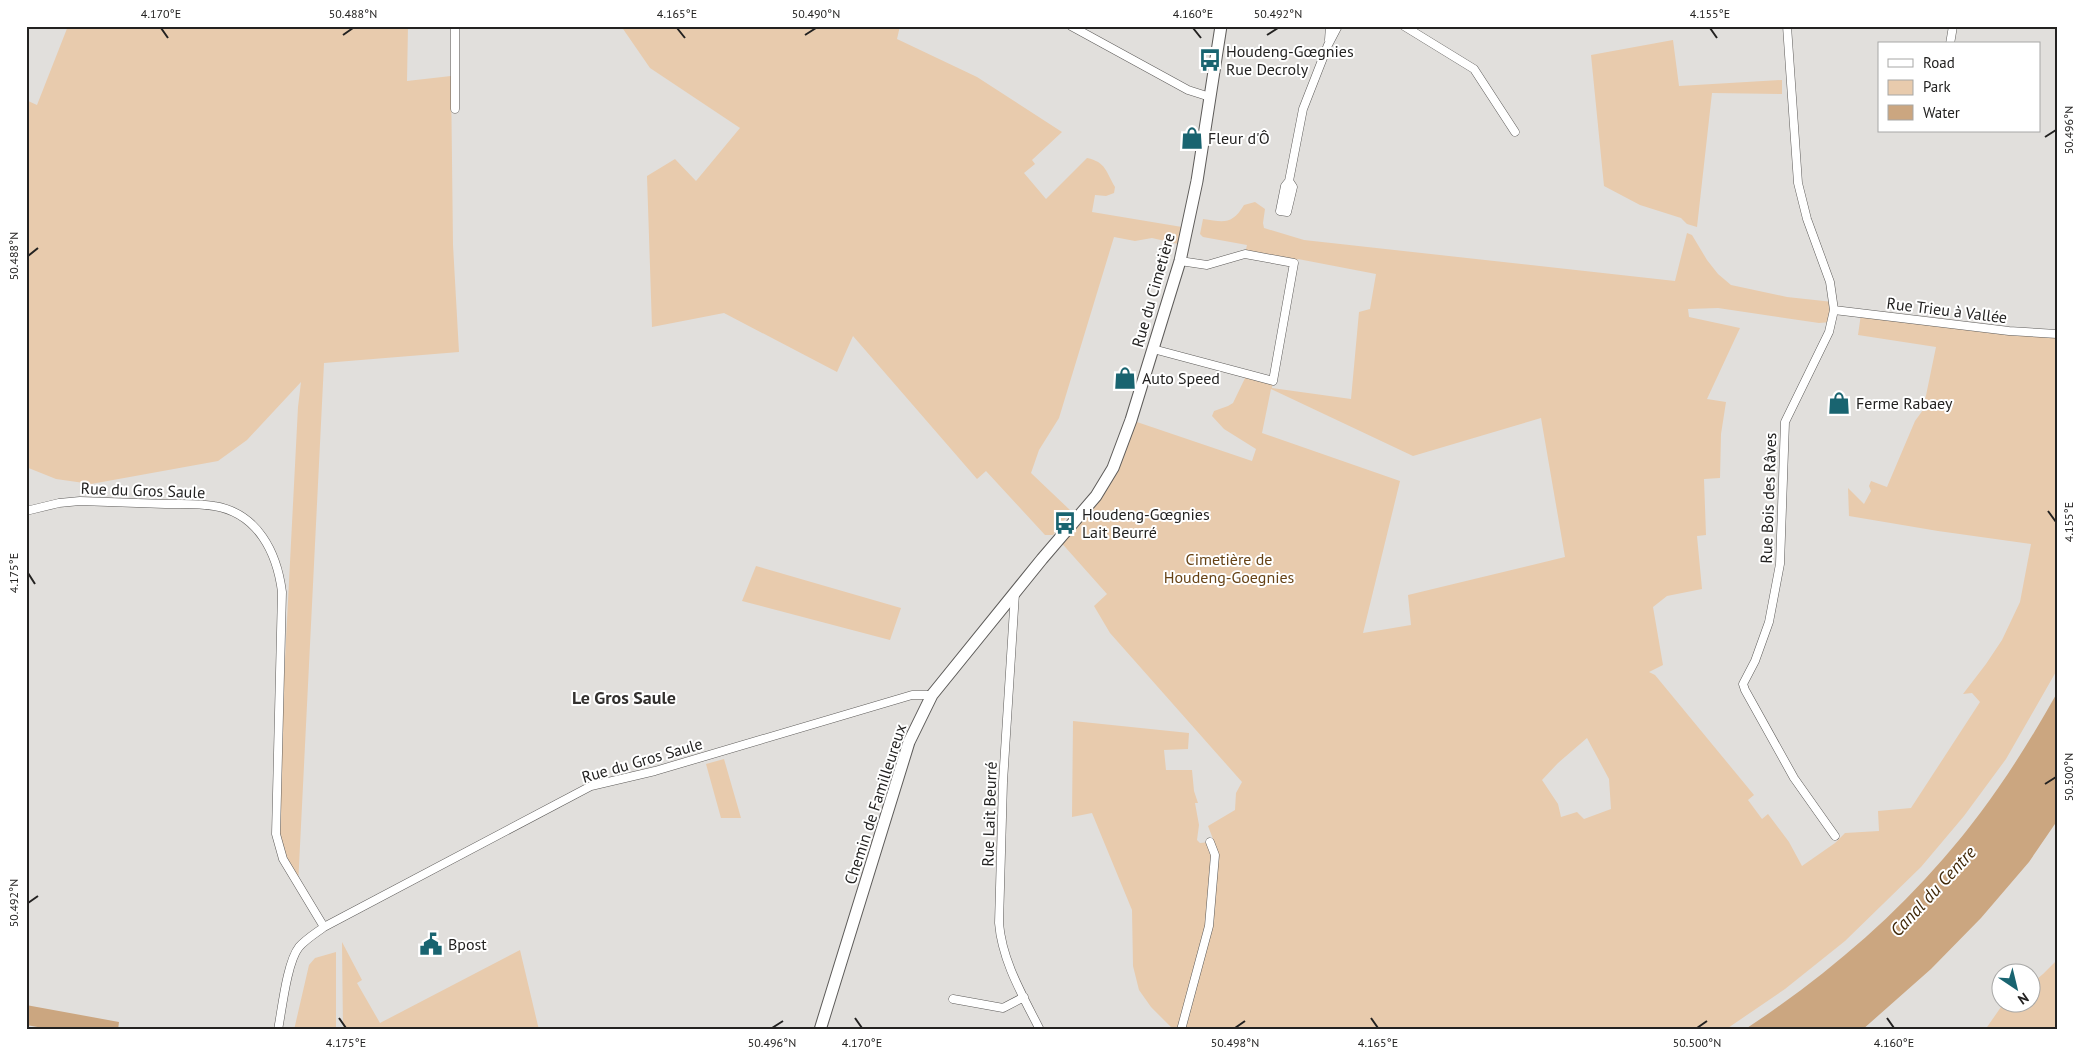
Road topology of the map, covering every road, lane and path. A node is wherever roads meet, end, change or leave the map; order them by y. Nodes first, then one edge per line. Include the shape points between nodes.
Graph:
1 (455, 26) edge
2 (1070, 26) edge
3 (1221, 26) edge
4 (1330, 26) edge
5 (1338, 26) edge
6 (1404, 26) edge
7 (1787, 26) edge
8 (1953, 26) edge
9 (1950, 42) edge
10 (1328, 45) junction
11 (1210, 97) junction
12 (455, 109) dead end
13 (1515, 132) dead end
14 (1284, 211) dead end
15 (1180, 261) junction
16 (1834, 310) junction
17 (2057, 334) edge
18 (1153, 349) junction
19 (26, 511) edge
20 (1015, 591) junction
21 (1002, 610) joint
22 (932, 695) junction
23 (1835, 836) dead end
24 (1210, 842) dead end
25 (324, 928) junction
26 (1024, 997) junction
27 (953, 998) dead end
28 (278, 1030) edge
29 (820, 1030) edge
30 (1040, 1030) edge
31 (1181, 1030) edge

1 - 12 street
2 - 11 street via 1188,90
3 - 11 street, Rue du Cimetière
4 - 10 street
5 - 10 street
6 - 13 street via 1474,68
7 - 16 street, Rue Bois des Râves via 1798,183 1807,219 1830,282
8 - 9 street
10 - 14 street via 1302,115 1289,181 1285,186
11 - 15 street, Rue du Cimetière
15 - 18 street, Rue du Cimetière
15 - 18 street via 1207,265 1245,254 1294,262 1273,381
16 - 17 street, Rue Trieu à Vallée
16 - 23 street, Rue Bois des Râves via 1829,332 1785,422 1780,564 1769,622 1743,684 1794,778
18 - 20 street, Rue du Cimetière via 1131,420 1106,483
19 - 25 street, Rue du Gros Saule via 80,502 216,506 242,517 266,541 274,555 282,592 276,834 283,859
20 - 21 street, Rue du Cimetière
20 - 26 street, Rue Lait Beurré via 1003,782 999,922 1002,944
21 - 22 street, Chemin de Familleureux
22 - 25 street, Rue du Gros Saule via 912,695 672,766 591,786
22 - 29 street, Chemin de Familleureux via 909,742
24 - 31 street via 1215,855 1209,926
25 - 28 street, Rue du Gros Saule via 299,948 291,964
26 - 27 street via 1003,1008
26 - 30 street, Rue Lait Beurré

